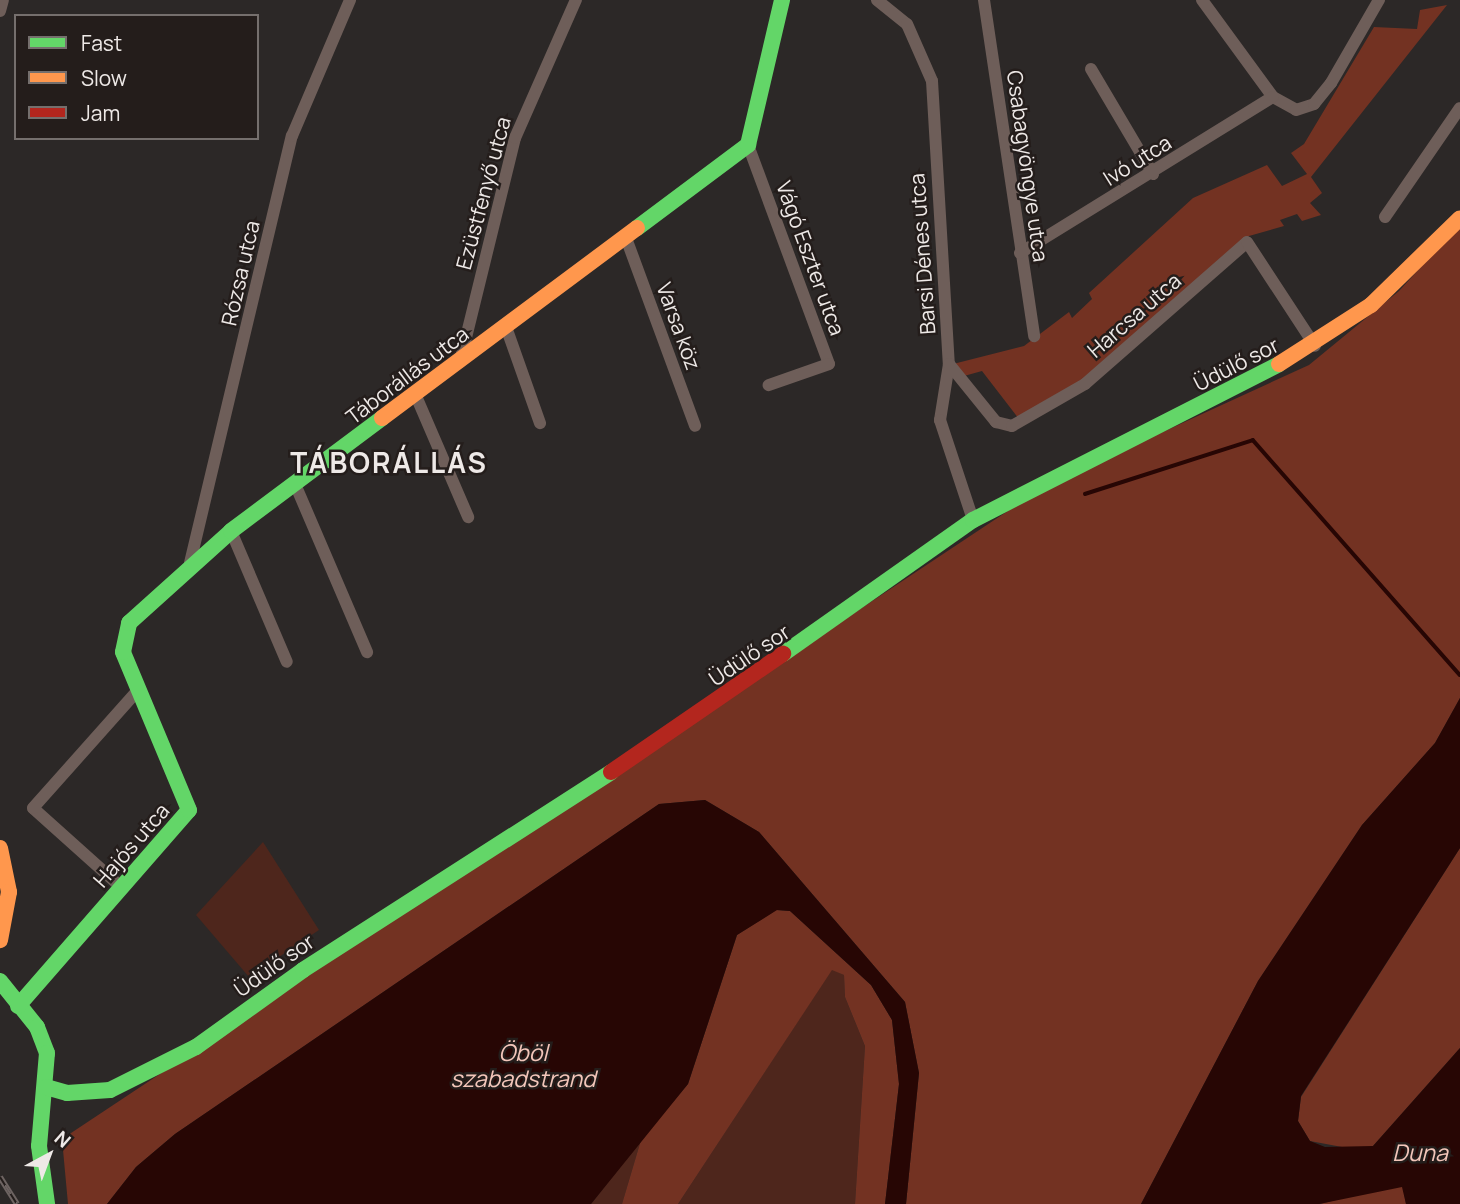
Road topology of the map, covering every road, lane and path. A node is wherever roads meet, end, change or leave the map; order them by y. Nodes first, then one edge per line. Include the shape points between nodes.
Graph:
1 (4, 0) edge
2 (351, 0) edge
3 (576, 0) edge
4 (782, 0) edge
5 (984, 0) edge
6 (1202, 0) edge
7 (1378, 0) edge
8 (885, 2) edge
9 (0, 10) edge
10 (1091, 69) dead end
11 (1273, 97) junction
12 (1460, 108) edge
13 (748, 145) junction
14 (1153, 174) junction
15 (1385, 217) dead end
16 (1460, 218) edge
17 (626, 238) junction
18 (1020, 253) junction
19 (506, 327) junction
20 (1034, 336) dead end
21 (1315, 346) junction
22 (460, 364) junction
23 (948, 364) junction
24 (769, 385) dead end
25 (416, 396) junction
26 (540, 422) dead end
27 (695, 426) dead end
28 (295, 484) junction
29 (468, 517) dead end
30 (973, 520) junction
31 (232, 531) junction
32 (190, 563) junction
33 (367, 652) dead end
34 (288, 662) dead end
35 (138, 690) junction
36 (1, 857) edge
37 (121, 887) junction
38 (0, 940) edge
39 (0, 982) edge
40 (0, 994) edge
41 (17, 1005) junction
42 (46, 1087) junction
43 (47, 1204) edge

1 - 9 street
2 - 32 street, Rózsa utca via 292,136
3 - 22 street, Ezüstfenyő utca via 515,138
4 - 13 street
5 - 18 street, Csabagyöngye utca
6 - 11 street
7 - 11 street via 1314,104 1296,110
8 - 23 street, Barsi Dénes utca via 919,42 932,81
10 - 14 street
11 - 14 street, Ivó utca
12 - 15 street
13 - 17 street, Táborállás utca
13 - 24 street, Vágó Eszter utca via 829,364
14 - 18 street, Ivó utca
16 - 21 street, Üdülő sor via 1371,305
17 - 19 street, Táborállás utca
17 - 27 street, Varsa köz
18 - 20 street, Csabagyöngye utca
19 - 22 street, Táborállás utca
19 - 26 street
21 - 23 street, Harcsa utca via 1247,242 1084,384 1012,426 996,422
21 - 30 street, Üdülő sor
22 - 25 street, Táborállás utca
23 - 30 street, Barsi Dénes utca via 940,420
25 - 28 street, Táborállás utca
25 - 29 street
28 - 31 street, Táborállás utca
28 - 33 street
30 - 42 street, Üdülő sor via 663,739 303,970 196,1046 110,1090 77,1094
31 - 32 street, Táborállás utca
31 - 34 street
32 - 35 street, Táborállás utca via 154,594 122,636
35 - 37 street, Hajós utca via 189,810
35 - 37 street via 33,808
36 - 38 street via 8,900
37 - 41 street, Hajós utca
39 - 41 street
40 - 41 street
41 - 42 street via 45,1045
42 - 43 street via 39,1146

